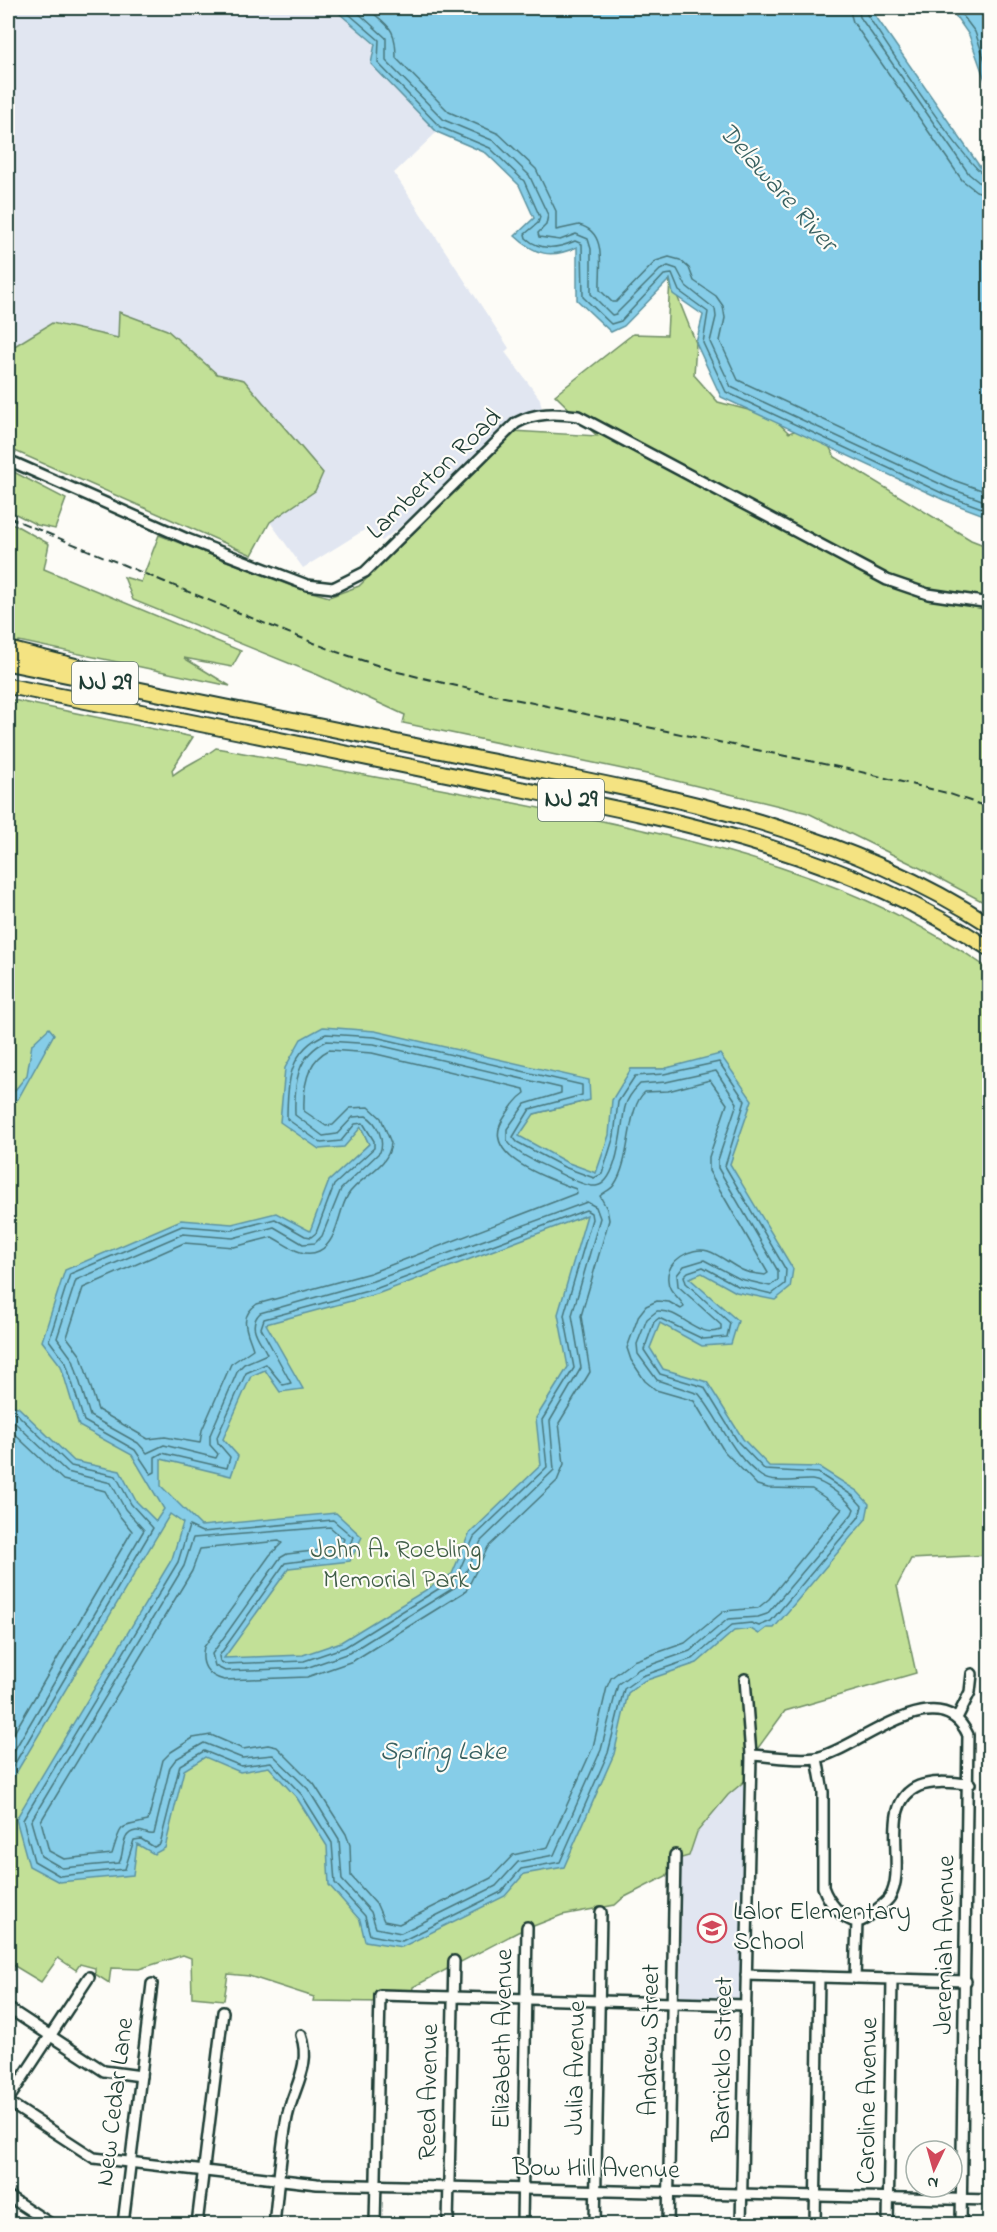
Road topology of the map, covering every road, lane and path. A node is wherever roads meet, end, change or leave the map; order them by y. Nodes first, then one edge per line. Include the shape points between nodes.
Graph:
1 (8, 460) edge
2 (990, 603) edge
3 (8, 649) edge
4 (29, 660) junction
5 (8, 663) edge
6 (12, 688) edge
7 (133, 711) junction
8 (990, 925) edge
9 (990, 949) edge
10 (972, 1674) dead end
11 (745, 1679) dead end
12 (957, 1718) junction
13 (751, 1755) junction
14 (817, 1758) junction
15 (970, 1784) junction
16 (675, 1856) dead end
17 (601, 1912) dead end
18 (857, 1922) junction
19 (527, 1927) dead end
20 (454, 1961) dead end
21 (746, 1975) junction
22 (89, 1977) dead end
23 (819, 1977) junction
24 (855, 1978) junction
25 (892, 1979) junction
26 (966, 1981) junction
27 (152, 1984) dead end
28 (453, 1997) junction
29 (526, 1999) junction
30 (599, 2001) junction
31 (672, 2003) junction
32 (746, 2005) junction
33 (8, 2008) edge
34 (223, 2012) dead end
35 (50, 2035) junction
36 (301, 2035) dead end
37 (141, 2076) junction
38 (8, 2101) edge
39 (963, 2139) edge
40 (130, 2162) junction
41 (203, 2171) junction
42 (279, 2180) junction
43 (376, 2186) junction
44 (449, 2187) junction
45 (522, 2189) junction
46 (596, 2191) junction
47 (669, 2192) junction
48 (742, 2194) junction
49 (8, 2196) edge
50 (815, 2196) junction
51 (889, 2197) junction
52 (904, 2197) edge
53 (962, 2199) joint
54 (990, 2200) edge
55 (51, 2224) edge
56 (123, 2224) edge
57 (197, 2224) edge
58 (274, 2224) edge
59 (375, 2224) edge
60 (448, 2224) edge
61 (522, 2224) edge
62 (595, 2224) edge
63 (668, 2224) edge
64 (741, 2224) edge
65 (814, 2224) edge
66 (888, 2224) edge
67 (961, 2224) edge

1 - 2 street, Lamberton Road via 187,539 307,585 333,588 365,572 516,423 546,414 578,416 887,580 927,594
3 - 4 highway
4 - 5 highway
4 - 8 highway, NJ 29 via 136,681 183,699 613,786 749,818 864,858 933,891
6 - 7 highway, NJ 29
6 - 7 highway
7 - 9 highway, NJ 29 via 744,838 869,883
10 - 12 street via 970,1692
11 - 13 street, Barricklo Street
12 - 14 street via 934,1712 906,1716
12 - 15 street, Jeremiah Avenue via 970,1742
13 - 14 street
13 - 21 street, Barricklo Street
14 - 18 street via 823,1792 823,1887 830,1901 849,1920
15 - 18 street via 928,1783 902,1799 897,1813 893,1890 886,1902
15 - 26 street, Jeremiah Avenue
16 - 31 street, Andrew Street
17 - 30 street, Julia Avenue
18 - 24 street
19 - 29 street, Elizabeth Avenue
20 - 28 street, Reed Avenue
21 - 23 street
21 - 32 street, Barricklo Street
22 - 35 street
23 - 24 street
23 - 50 street
24 - 25 street
25 - 26 street
25 - 51 street, Caroline Avenue
26 - 39 street, Jeremiah Avenue
27 - 37 street, New Cedar Lane
28 - 29 street
28 - 43 street via 380,1995
28 - 44 street, Reed Avenue
29 - 30 street
29 - 45 street, Elizabeth Avenue
30 - 31 street
30 - 46 street, Julia Avenue
31 - 32 street
31 - 47 street, Andrew Street
32 - 48 street, Barricklo Street
33 - 35 street
34 - 41 street
35 - 37 street via 104,2071
35 - 38 street
36 - 42 street via 305,2046 303,2071 286,2122
37 - 40 street, New Cedar Lane
38 - 40 street, Bow Hill Avenue via 94,2158
40 - 41 street, Bow Hill Avenue
40 - 56 street, New Cedar Lane
41 - 42 street, Bow Hill Avenue
41 - 57 street
42 - 43 street, Bow Hill Avenue
42 - 58 street
43 - 44 street, Bow Hill Avenue
43 - 59 street
44 - 45 street, Bow Hill Avenue
44 - 60 street, Reed Avenue
45 - 46 street, Bow Hill Avenue
45 - 61 street, Elizabeth Avenue
46 - 47 street, Bow Hill Avenue
46 - 62 street, Julia Avenue
47 - 48 street, Bow Hill Avenue
47 - 63 street, Andrew Street
48 - 50 street, Bow Hill Avenue
48 - 64 street, Barricklo Street
49 - 55 street
50 - 51 street, Bow Hill Avenue
50 - 65 street
51 - 52 street, Bow Hill Avenue
51 - 66 street, Caroline Avenue
53 - 54 street, Bow Hill Avenue
53 - 67 street, Jeremiah Avenue

